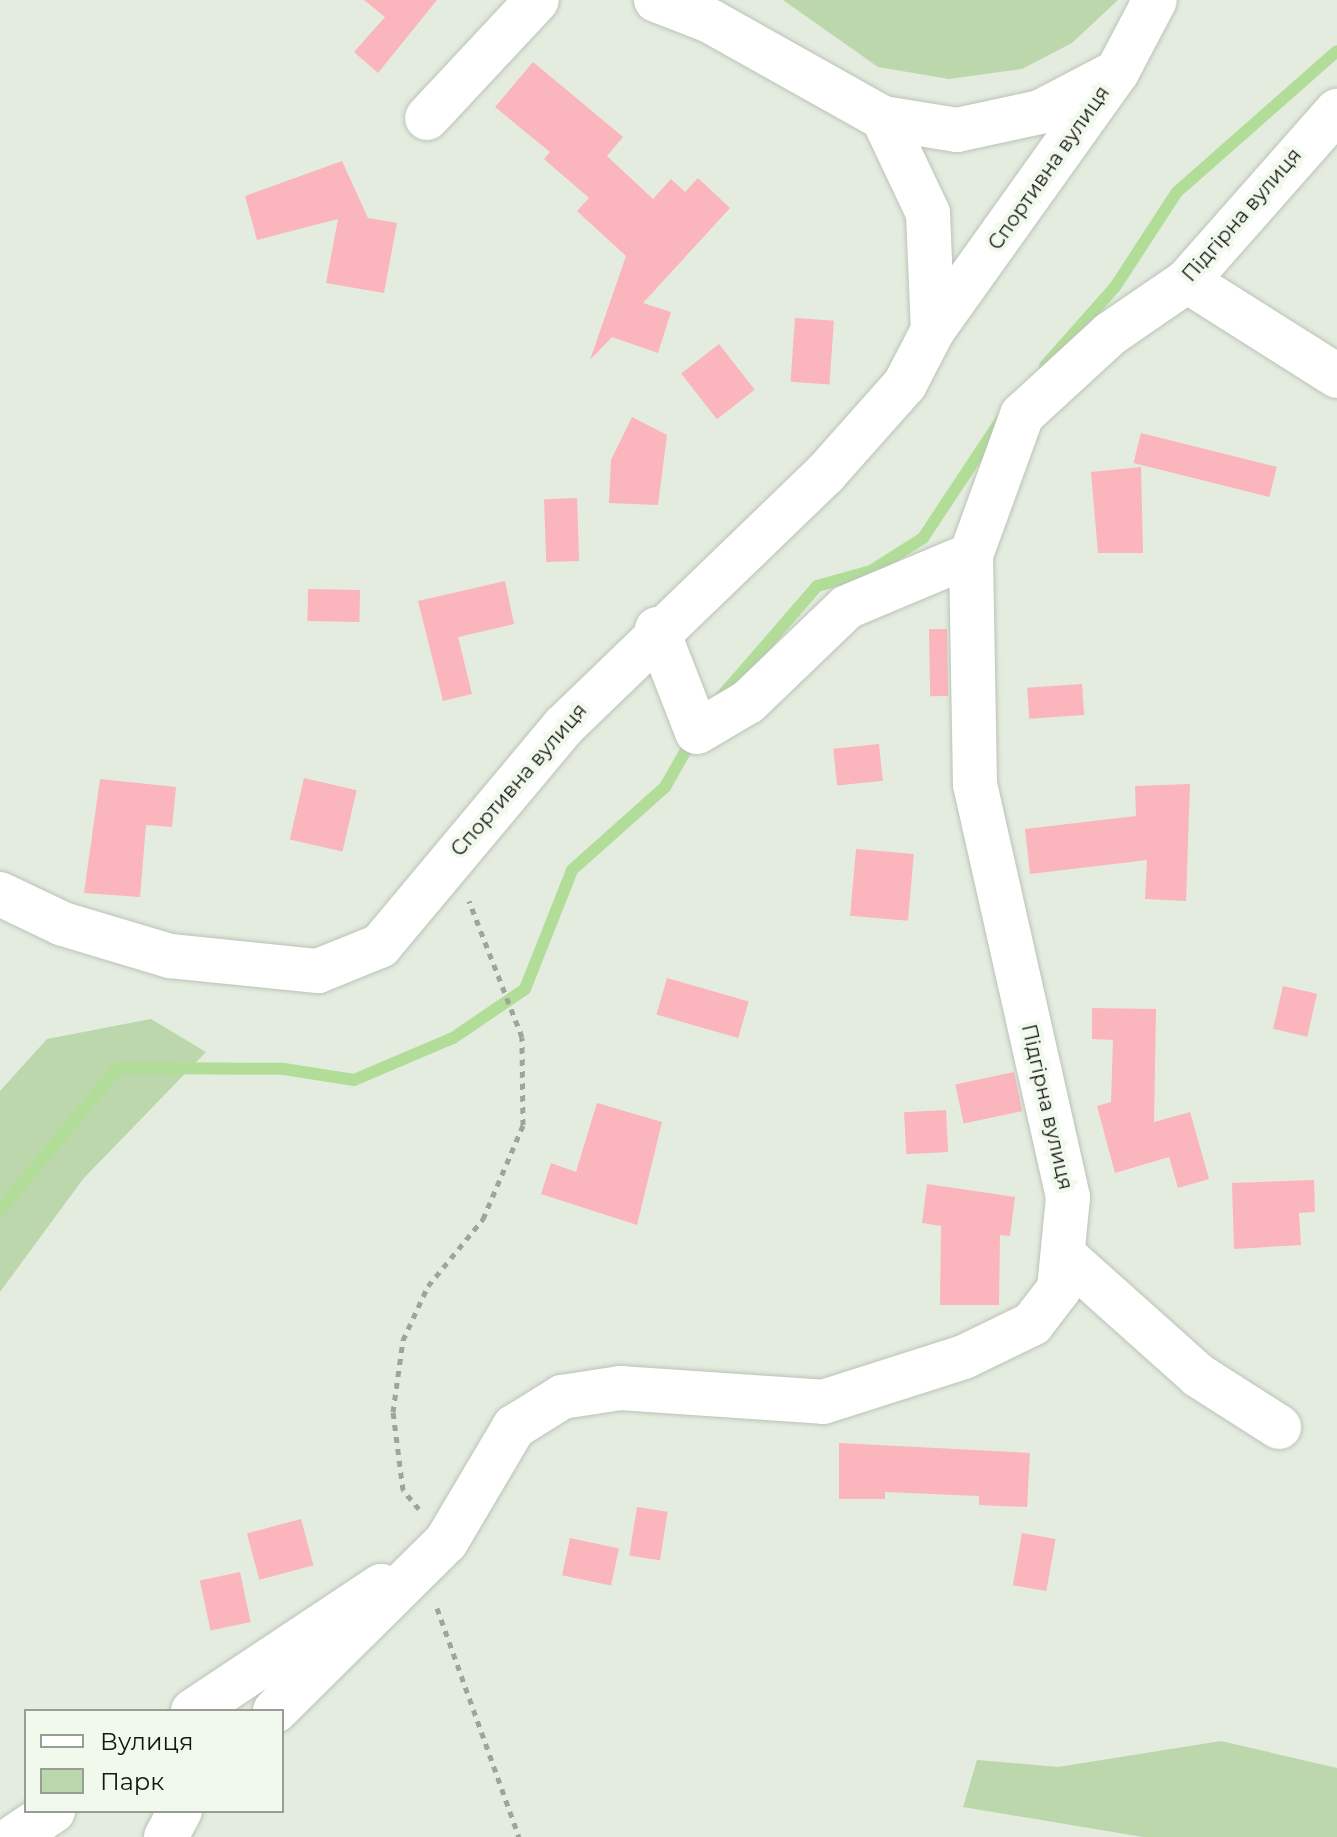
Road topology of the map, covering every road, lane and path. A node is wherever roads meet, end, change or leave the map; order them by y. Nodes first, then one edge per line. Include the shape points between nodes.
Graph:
1 (537, 0) edge
2 (656, 0) edge
3 (1155, 0) edge
4 (1117, 72) junction
5 (1337, 111) edge
6 (427, 118) dead end
7 (883, 118) junction
8 (1187, 281) junction
9 (933, 330) junction
10 (1337, 376) edge
11 (971, 555) junction
12 (657, 629) junction
13 (0, 894) edge
14 (476, 908) dead end
15 (1066, 1257) junction
16 (1279, 1427) dead end
17 (433, 1552) junction
18 (196, 1709) edge
19 (277, 1709) edge
20 (50, 1813) edge
21 (179, 1813) edge
22 (14, 1837) edge
23 (166, 1837) edge
24 (519, 1837) edge

1 - 6 street
2 - 7 street via 710,21
3 - 4 street, Спортивна вулиця
4 - 7 street via 1040,112 957,130
4 - 9 street, Спортивна вулиця
5 - 8 street, Підгірна вулиця
7 - 9 street, Спортивна вулиця via 928,213
8 - 10 street
8 - 11 street, Підгірна вулиця via 1110,334 1022,415
9 - 12 street, Спортивна вулиця via 905,384 826,473
11 - 12 street via 847,607 748,702 697,732
11 - 15 street, Підгірна вулиця via 975,785 1068,1197
12 - 13 street, Спортивна вулиця via 501,798 380,946 318,971 170,956 63,924
14 - 17 path via 522,1037 523,1125 483,1219 428,1286 399,1369 393,1412 403,1490
15 - 16 street via 1199,1376
15 - 17 street, Підгірна вулиця via 1059,1289 1032,1324 964,1357 823,1402 620,1388 562,1397 514,1427
17 - 18 street
17 - 19 street, Підгірна вулиця via 380,1612
17 - 24 path
20 - 22 street
21 - 23 street

